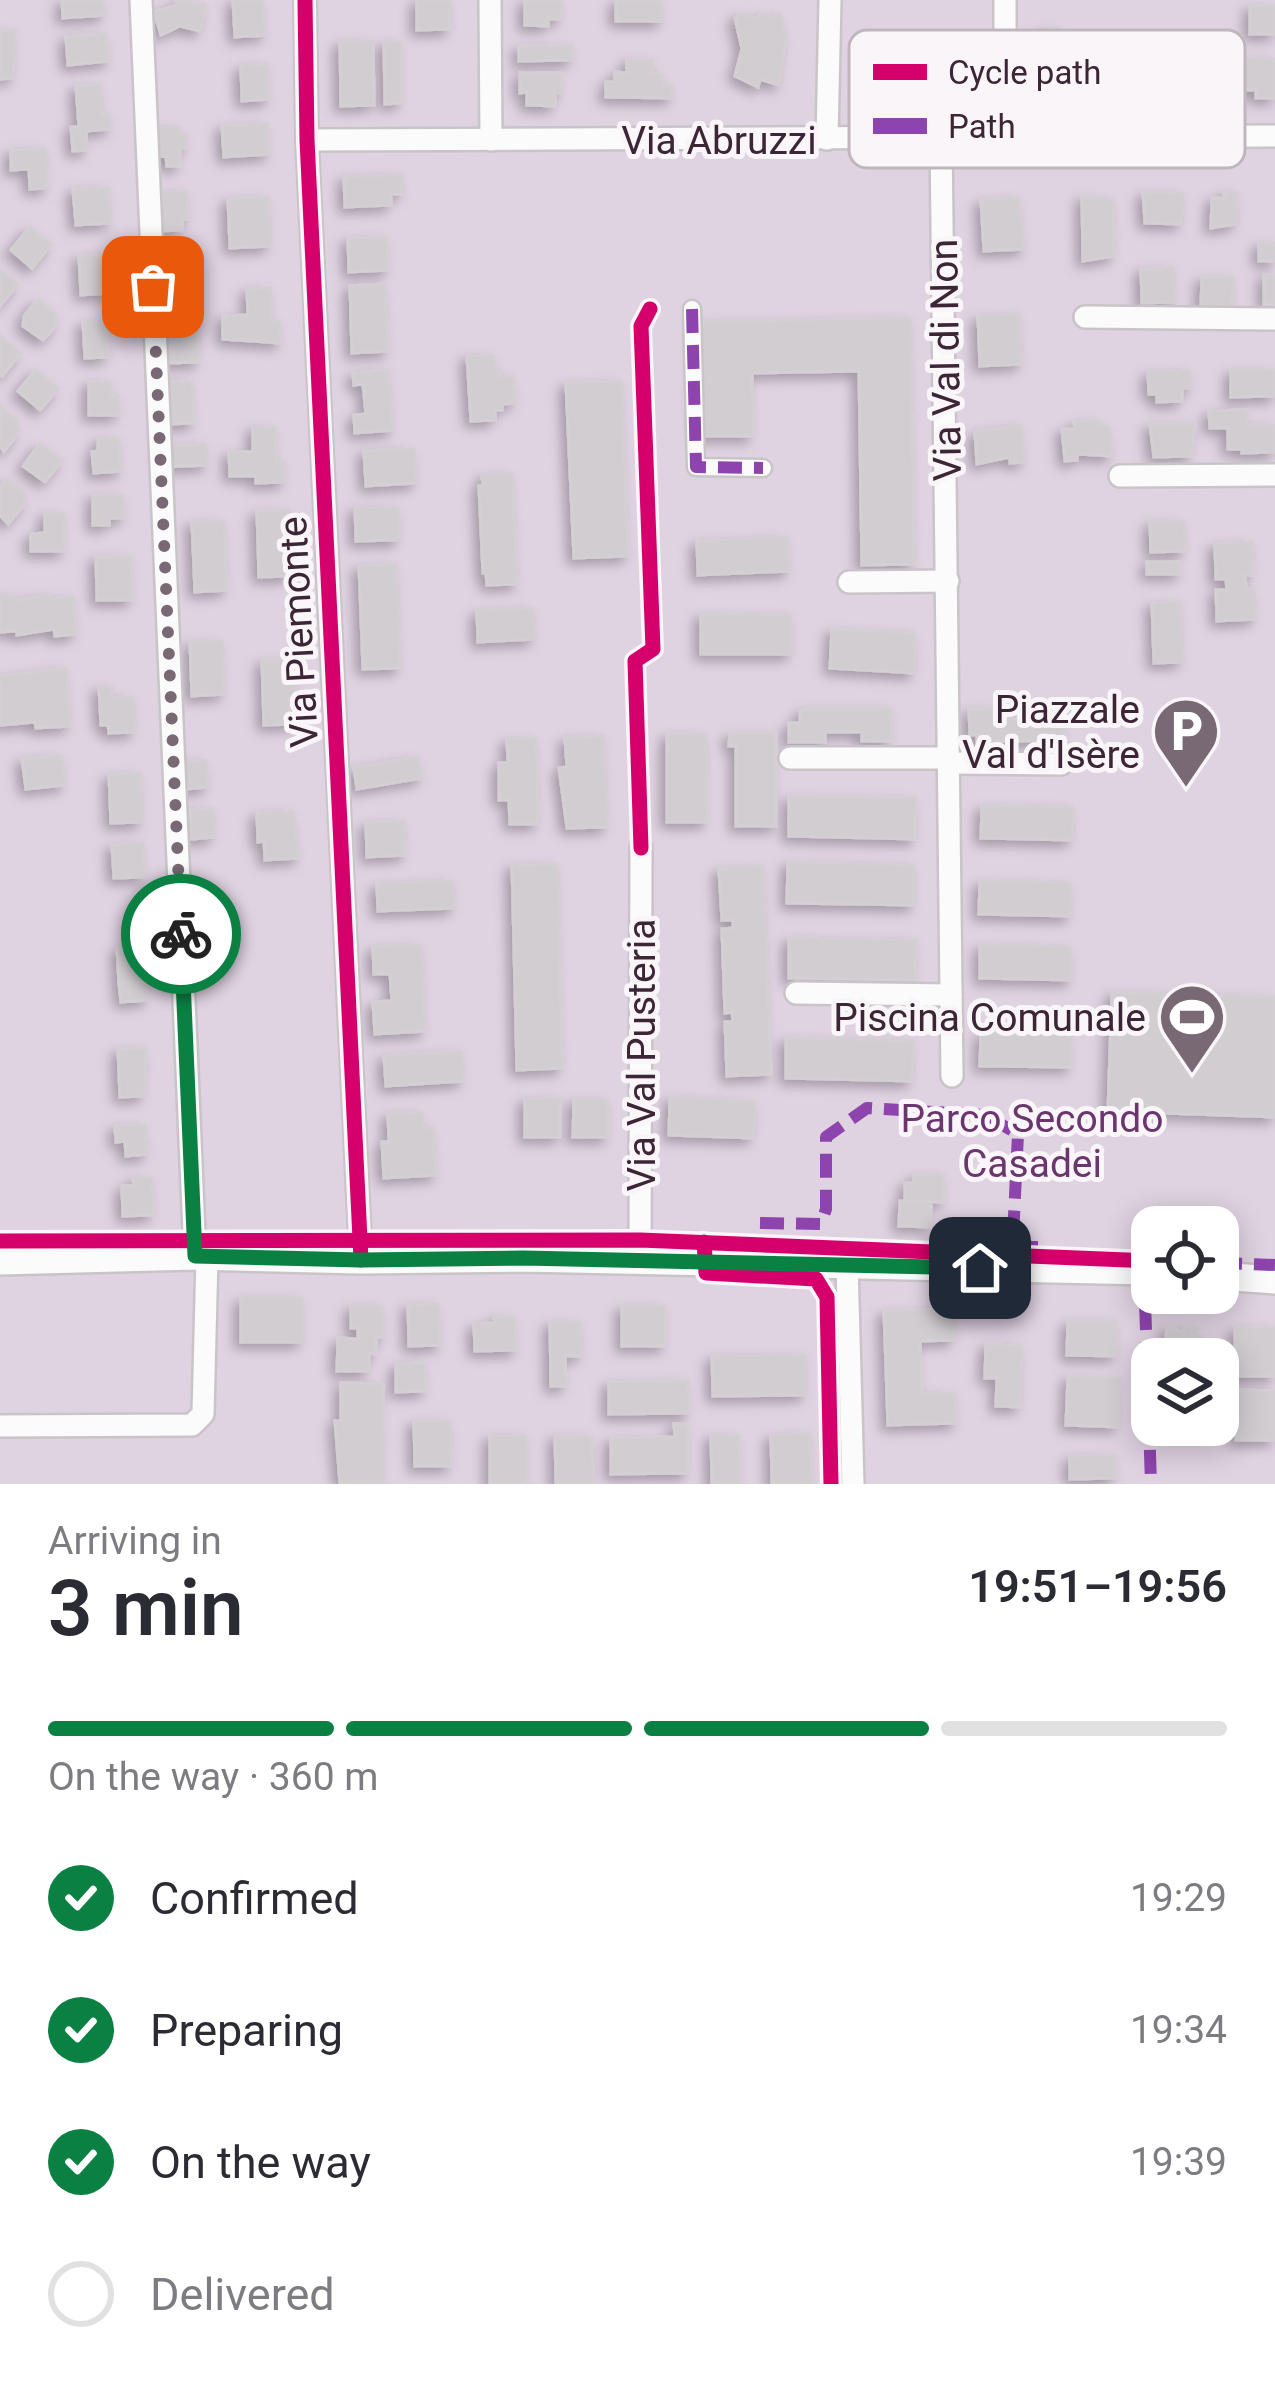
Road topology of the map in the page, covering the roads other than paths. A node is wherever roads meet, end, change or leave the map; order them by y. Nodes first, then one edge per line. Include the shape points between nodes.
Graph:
1 (141, 0) edge
2 (305, 0) edge
3 (490, 0) edge
4 (830, 0) edge
5 (1005, 0) edge
6 (1005, 30) edge
7 (1245, 136) edge
8 (1275, 136) edge
9 (827, 139) junction
10 (849, 139) edge
11 (307, 140) junction
12 (491, 140) junction
13 (941, 168) edge
14 (692, 309) dead end
15 (1085, 317) dead end
16 (1275, 319) edge
17 (763, 468) dead end
18 (1275, 475) edge
19 (1120, 476) dead end
20 (948, 580) junction
21 (849, 582) dead end
22 (790, 758) dead end
23 (950, 760) junction
24 (1060, 764) dead end
25 (641, 848) dead end
26 (796, 993) dead end
27 (951, 995) junction
28 (952, 1076) dead end
29 (201, 1257) junction
30 (361, 1260) junction
31 (0, 1262) edge
32 (640, 1262) junction
33 (847, 1264) junction
34 (1131, 1271) edge
35 (1239, 1277) edge
36 (1275, 1280) edge
37 (0, 1426) edge
38 (853, 1484) edge

1 - 29 street
2 - 11 street, Via Piemonte
3 - 12 street
4 - 9 street
5 - 6 street
7 - 8 street, Via Abruzzi
9 - 10 street, Via Abruzzi
9 - 12 street, Via Abruzzi
11 - 12 street, Via Abruzzi
11 - 30 street, Via Piemonte
13 - 20 street, Via Val di Non
14 - 17 street via 696,467
15 - 16 street
18 - 19 street
20 - 21 street
20 - 23 street, Via Val di Non
22 - 23 street
23 - 24 street
23 - 27 street, Via Val di Non
25 - 32 street, Via Val Pusteria
26 - 27 street
27 - 28 street, Via Val di Non
29 - 30 street
29 - 31 street
29 - 37 street via 203,1414 192,1425
30 - 32 street
32 - 33 street
33 - 34 street
33 - 38 street
35 - 36 street

